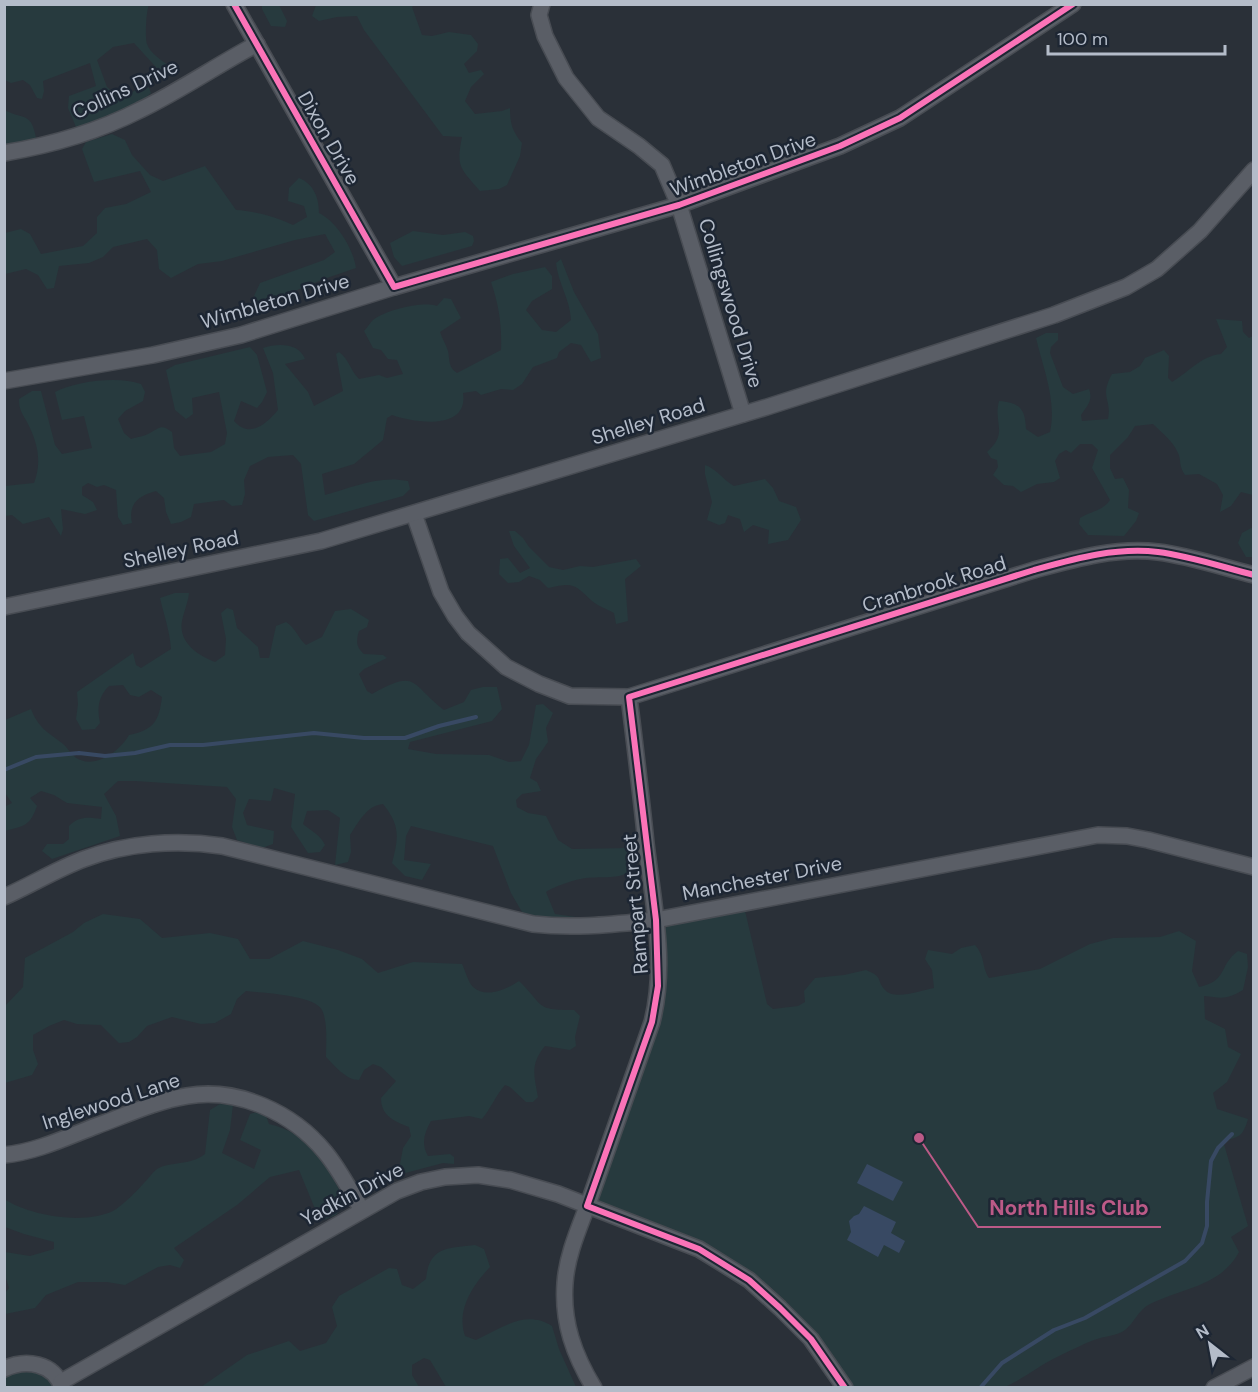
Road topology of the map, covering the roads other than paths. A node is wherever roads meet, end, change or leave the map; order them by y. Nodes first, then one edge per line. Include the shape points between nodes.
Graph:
1 (234, 4) edge
2 (542, 4) edge
3 (1073, 4) edge
4 (257, 44) junction
5 (4, 153) edge
6 (1254, 170) edge
7 (679, 205) junction
8 (394, 287) junction
9 (4, 381) edge
10 (743, 414) junction
11 (414, 514) junction
12 (1254, 576) edge
13 (4, 607) edge
14 (629, 697) junction
15 (1254, 867) edge
16 (4, 897) edge
17 (656, 920) junction
18 (4, 1155) edge
19 (587, 1206) junction
20 (362, 1210) junction
21 (1254, 1367) edge
22 (4, 1369) edge
23 (61, 1385) edge
24 (594, 1388) edge
25 (845, 1388) edge
26 (1214, 1388) edge

1 - 4 street, Dixon Drive
2 - 7 street, Collingswood Drive via 539,15 545,36 566,78 598,118 662,165
3 - 7 street, Wimbleton Drive via 871,133
4 - 5 street, Collins Drive via 165,98 116,121 55,143
4 - 8 street, Dixon Drive
6 - 10 street, Shelley Road via 1200,231 1157,269 1126,287 1054,315
7 - 8 street, Wimbleton Drive
7 - 10 street, Collingswood Drive
8 - 9 street, Wimbleton Drive via 241,335
10 - 11 street, Shelley Road
11 - 13 street, Shelley Road via 311,543
11 - 14 street, Cranbrook Road via 441,592 455,616 506,667 570,696
12 - 14 street, Cranbrook Road via 1159,552 1107,552 1034,570
14 - 17 street, Rampart Street
15 - 17 street, Manchester Drive via 1148,840 1098,835
16 - 17 street, Manchester Drive via 108,851 150,844 194,843 262,855 533,924 595,926
17 - 19 street, Rampart Street via 659,971 655,1010
18 - 20 street, Inglewood Lane via 179,1098 208,1094 235,1097 266,1107 306,1131 335,1165
19 - 20 street, Yadkin Drive via 510,1180 477,1175 422,1182
19 - 24 street, Rampart Street via 567,1268 565,1306 571,1340
19 - 25 street, Yadkin Drive via 699,1249 749,1280 811,1339
20 - 23 street, Yadkin Drive
21 - 26 street
22 - 23 street, Yadkin Drive via 33,1363 46,1368

